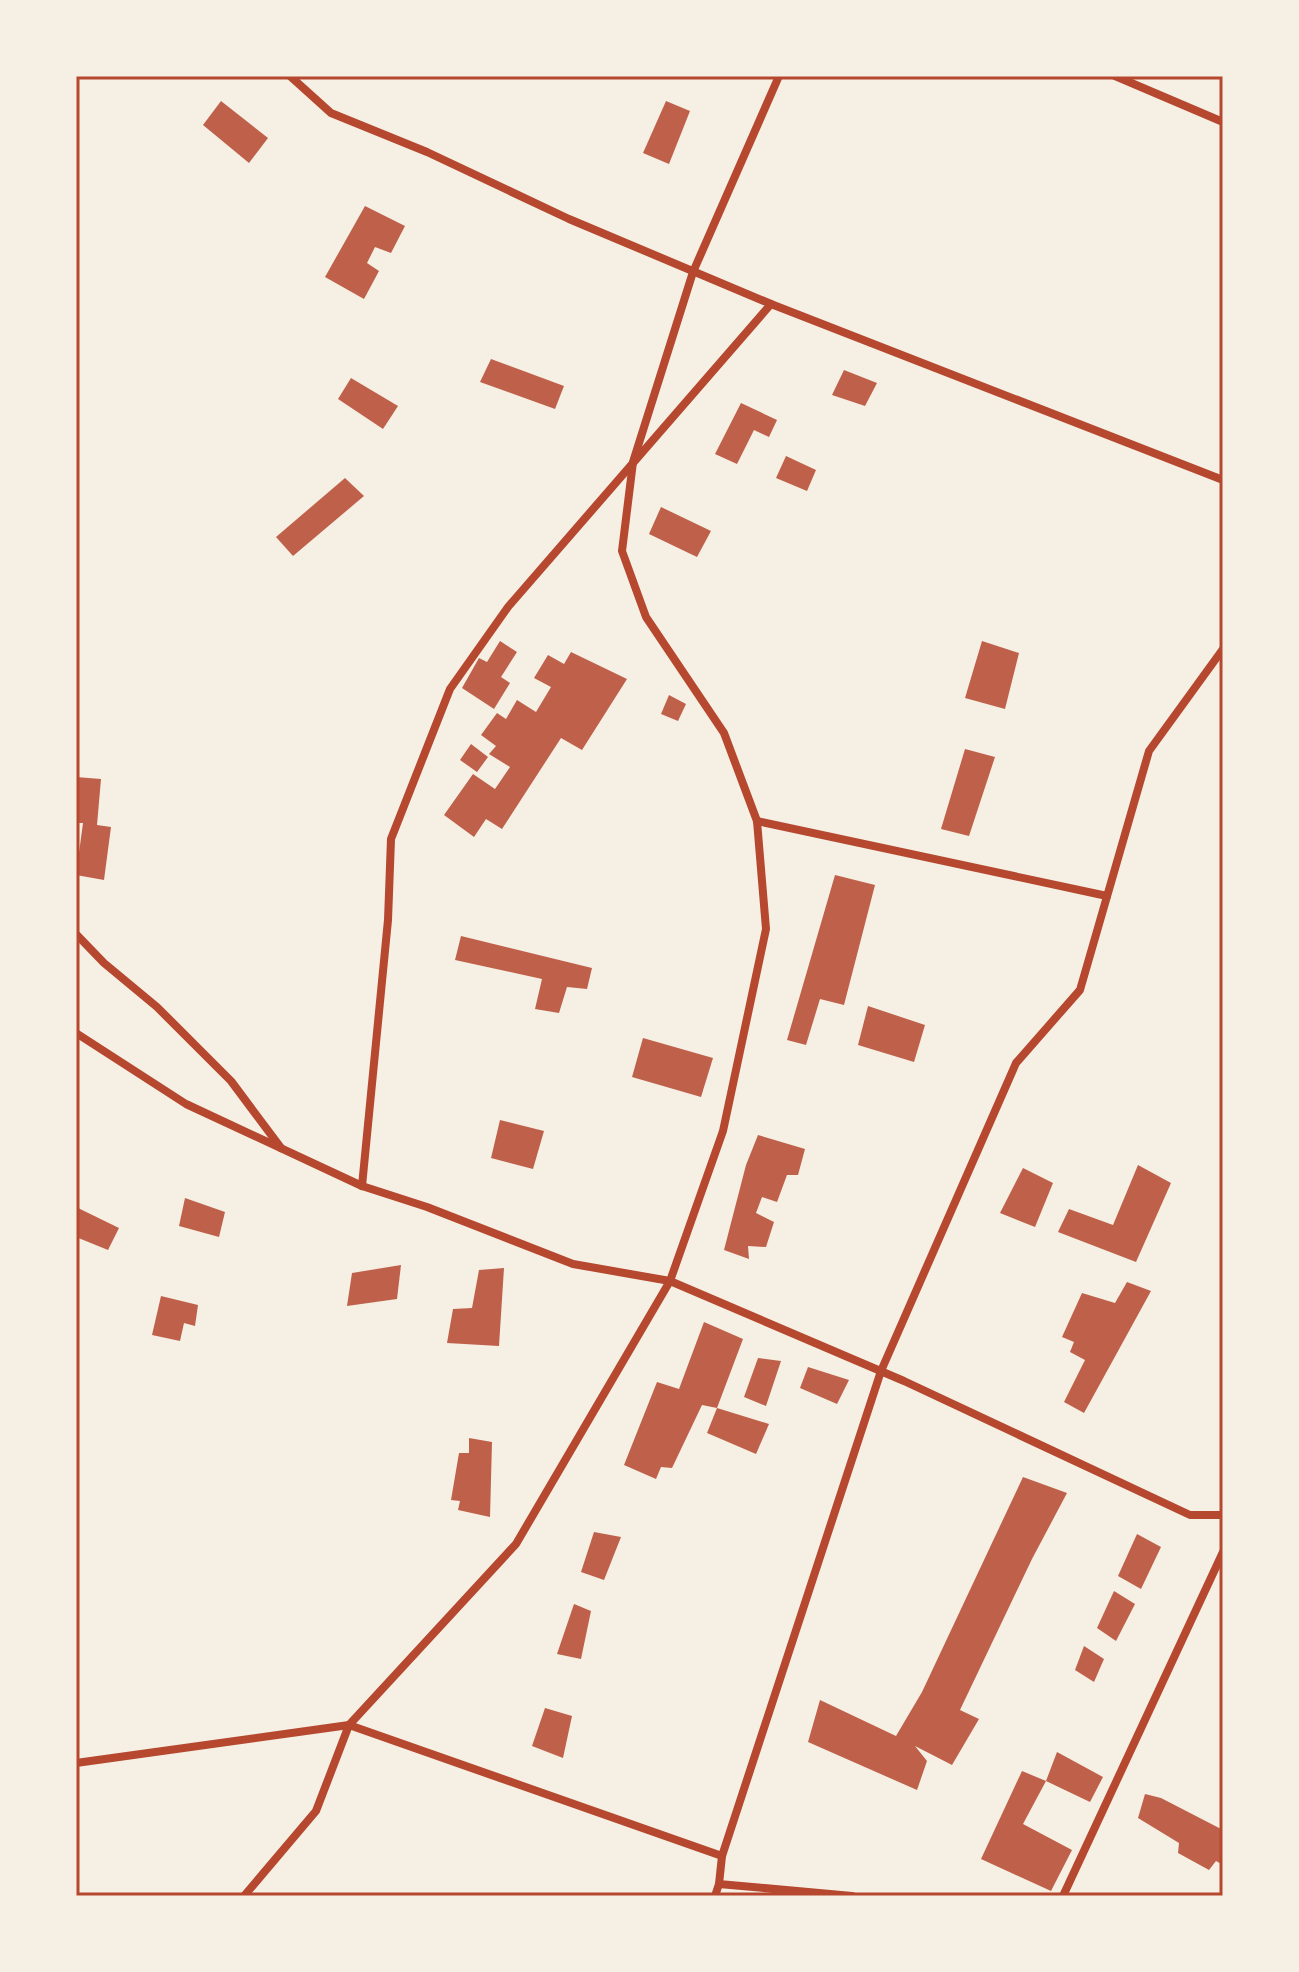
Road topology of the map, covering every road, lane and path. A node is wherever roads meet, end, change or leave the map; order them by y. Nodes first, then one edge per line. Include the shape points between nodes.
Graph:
1 (290, 76) edge
2 (779, 76) edge
3 (1122, 77) edge
4 (1223, 122) edge
5 (693, 272) junction
6 (771, 304) junction
7 (633, 462) junction
8 (1223, 480) edge
9 (1223, 649) edge
10 (757, 821) junction
11 (1107, 896) junction
12 (76, 934) edge
13 (76, 1033) edge
14 (282, 1149) junction
15 (362, 1186) junction
16 (670, 1281) junction
17 (881, 1371) junction
18 (1223, 1515) edge
19 (1223, 1552) edge
20 (349, 1725) junction
21 (76, 1763) edge
22 (722, 1856) junction
23 (719, 1884) junction
24 (244, 1896) edge
25 (715, 1896) edge
26 (852, 1896) edge
27 (1063, 1896) edge

1 - 5 street via 331,113
2 - 5 street
3 - 4 street
5 - 6 street
5 - 7 street
6 - 7 street
6 - 8 street
7 - 10 street via 622,551 646,617 724,733
7 - 15 street via 508,607 450,689 391,839
9 - 11 street via 1149,751
10 - 11 street
10 - 16 street via 766,929 723,1131
11 - 17 street via 1080,990 1016,1063
12 - 14 street via 231,1081
13 - 14 street via 186,1104
14 - 15 street
15 - 16 street via 573,1264
16 - 17 street
16 - 20 street via 516,1544
17 - 18 street via 1190,1515
17 - 22 street
19 - 27 street
20 - 21 street
20 - 22 street
20 - 24 street via 316,1811
22 - 23 street
23 - 25 street
23 - 26 street

